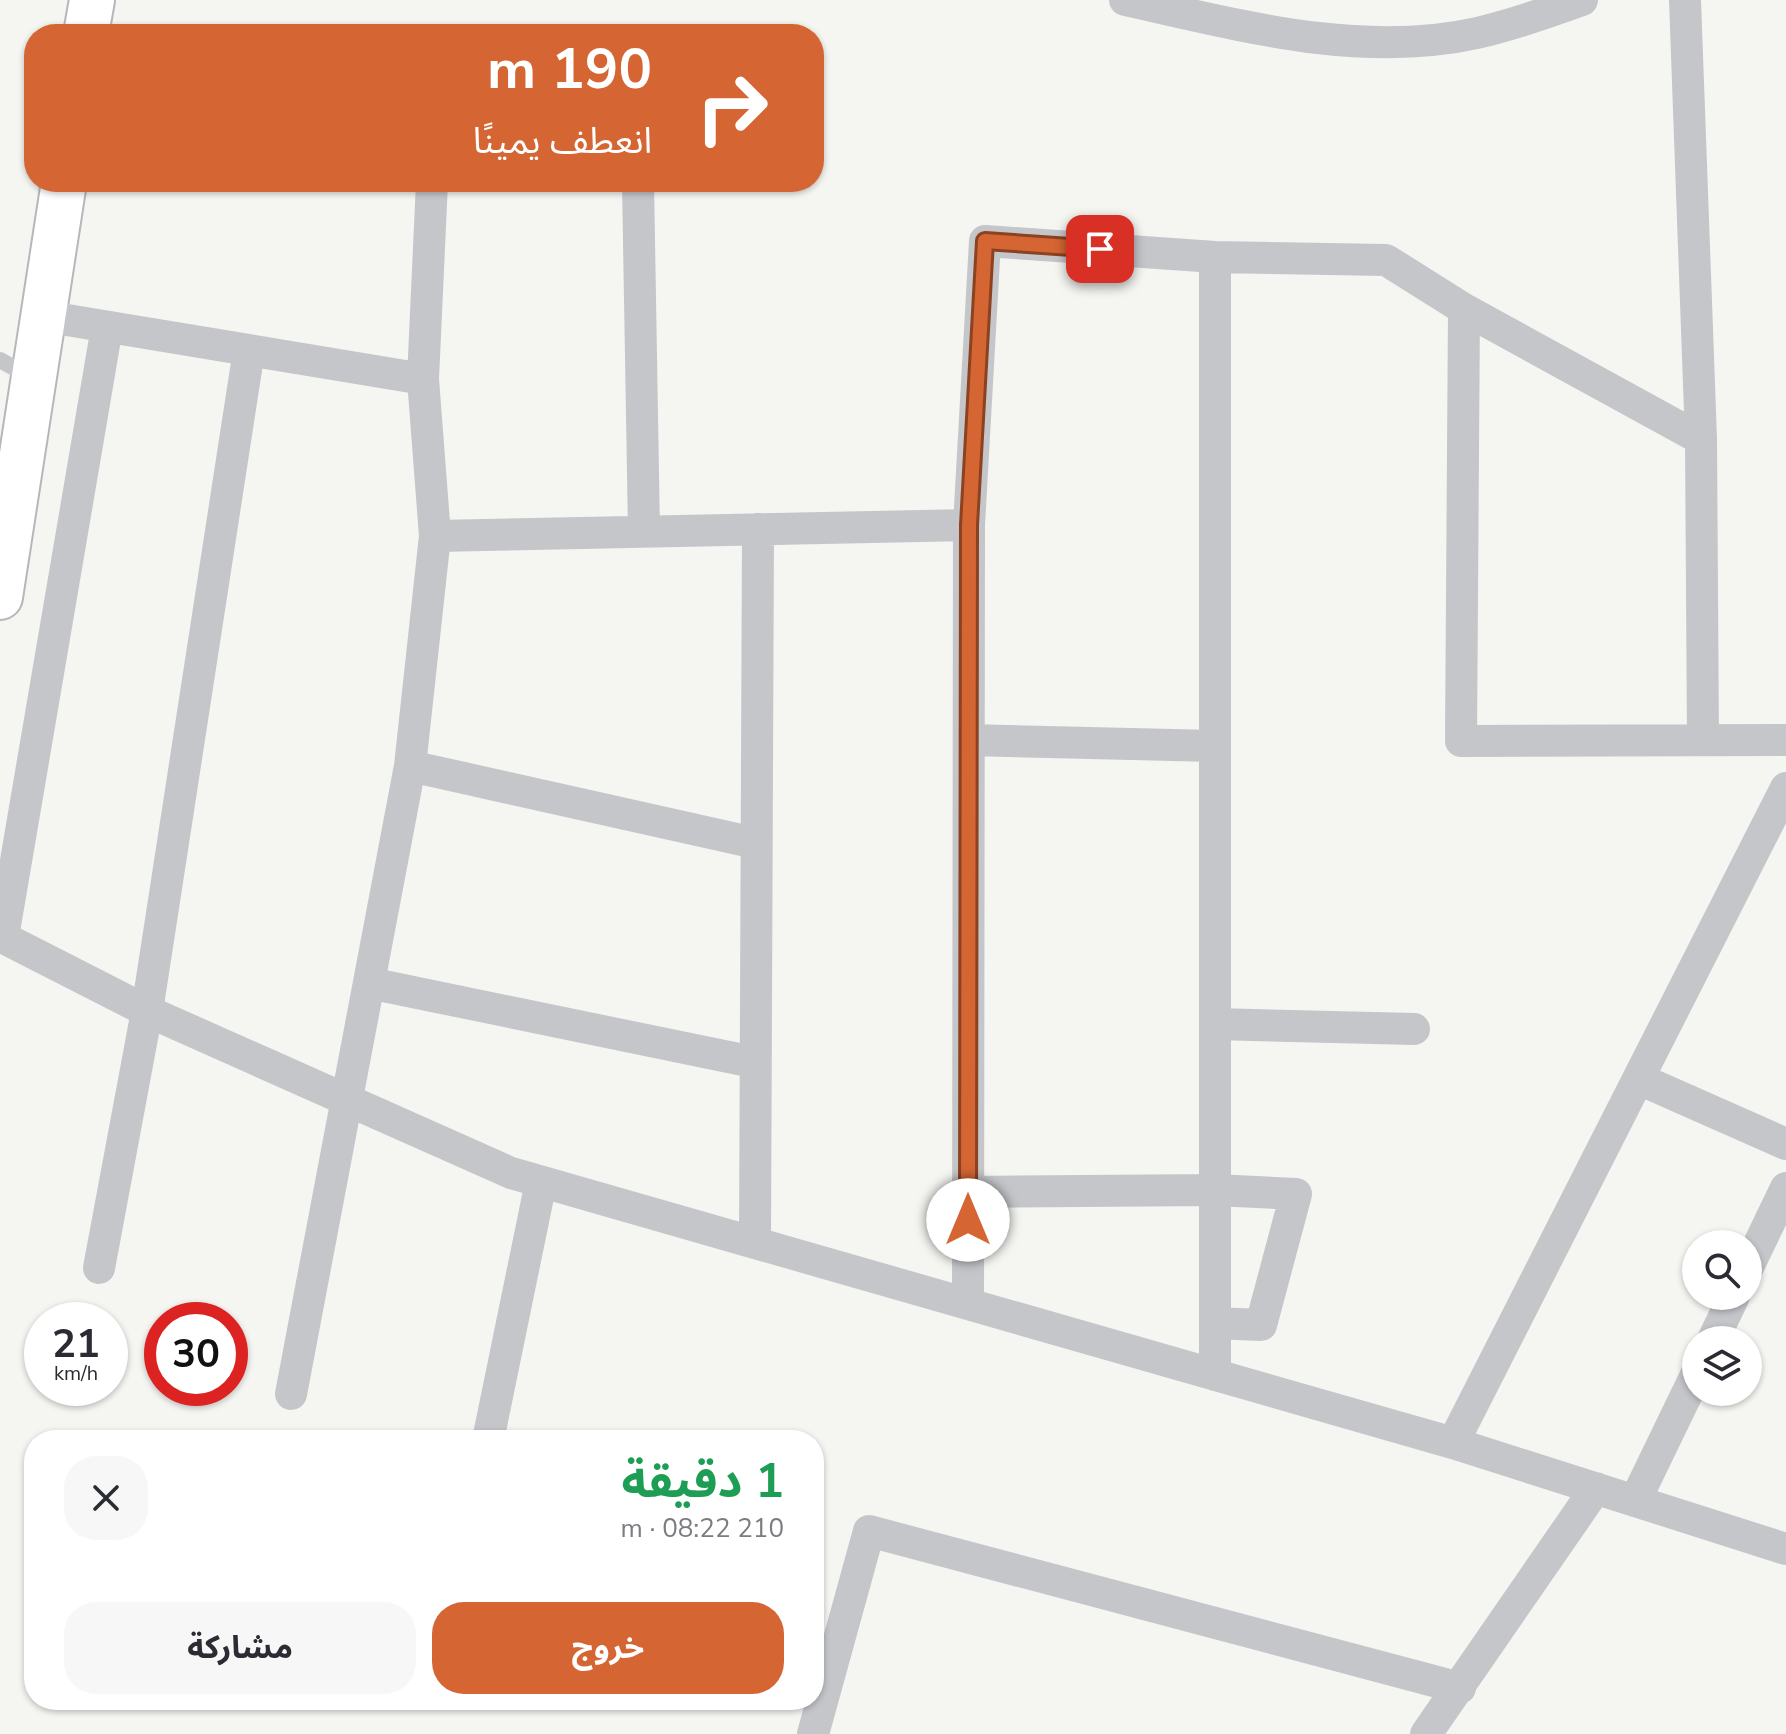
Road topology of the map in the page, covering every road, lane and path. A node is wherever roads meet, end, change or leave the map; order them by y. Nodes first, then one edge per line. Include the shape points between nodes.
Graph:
1 (92, 0) edge
2 (1125, 0) edge
3 (1582, 0) edge
4 (1685, 0) edge
5 (88, 24) edge
6 (62, 192) edge
7 (432, 192) edge
8 (638, 192) edge
9 (1215, 257) junction
10 (1464, 309) junction
11 (43, 316) junction
12 (107, 327) junction
13 (249, 350) junction
14 (17, 370) edge
15 (423, 379) junction
16 (1701, 439) junction
17 (11, 450) edge
18 (969, 525) junction
19 (758, 529) junction
20 (644, 531) junction
21 (435, 536) junction
22 (0, 597) edge
23 (969, 740) junction
24 (1703, 740) junction
25 (1786, 740) edge
26 (1215, 746) junction
27 (410, 766) junction
28 (1786, 788) edge
29 (755, 843) junction
30 (1, 936) edge
31 (369, 983) junction
32 (147, 1011) junction
33 (1215, 1024) junction
34 (1414, 1029) dead end
35 (753, 1062) junction
36 (1639, 1079) junction
37 (347, 1101) junction
38 (1786, 1144) edge
39 (541, 1182) junction
40 (1786, 1188) edge
41 (1215, 1190) junction
42 (968, 1192) junction
43 (1762, 1238) edge
44 (755, 1243) junction
45 (99, 1268) dead end
46 (968, 1304) junction
47 (1215, 1323) junction
48 (1215, 1375) junction
49 (291, 1394) dead end
50 (1682, 1404) edge
51 (490, 1430) edge
52 (1453, 1443) junction
53 (1596, 1488) junction
54 (1635, 1501) junction
55 (1783, 1551) edge
56 (1460, 1688) junction
57 (824, 1694) edge
58 (820, 1710) edge
59 (813, 1734) edge
60 (1426, 1734) edge

1 - 5 main road
2 - 3 street via 1257,29 1381,43 1476,34
4 - 16 street
6 - 11 main road
7 - 15 street
8 - 20 street
9 - 10 street via 1386,260
9 - 18 street via 985,241
9 - 26 street
10 - 16 street
10 - 24 street via 1461,741
11 - 12 street
11 - 14 main road
12 - 13 street
12 - 30 street
13 - 15 street
13 - 32 street
14 - 17 main road
15 - 21 street
16 - 24 street
17 - 22 main road
18 - 19 street
18 - 23 street
19 - 20 street
19 - 29 street
20 - 21 street
21 - 27 street
23 - 26 street
23 - 42 street
24 - 25 street
26 - 33 street
27 - 29 street
27 - 31 street
28 - 36 street
29 - 35 street
30 - 32 street
31 - 35 street
31 - 37 street
32 - 37 street
32 - 45 street
33 - 34 street
33 - 41 street
35 - 44 street
36 - 38 street
36 - 52 street
37 - 39 street
37 - 49 street
39 - 44 street
39 - 51 street
40 - 43 street
41 - 42 street
41 - 47 street
41 - 47 street via 1296,1194 1261,1325
42 - 46 street
44 - 46 street
46 - 48 street
47 - 48 street
48 - 52 street
50 - 54 street
52 - 53 street
53 - 54 street
53 - 56 street
54 - 55 street
56 - 57 street via 869,1531
56 - 60 street
58 - 59 street

